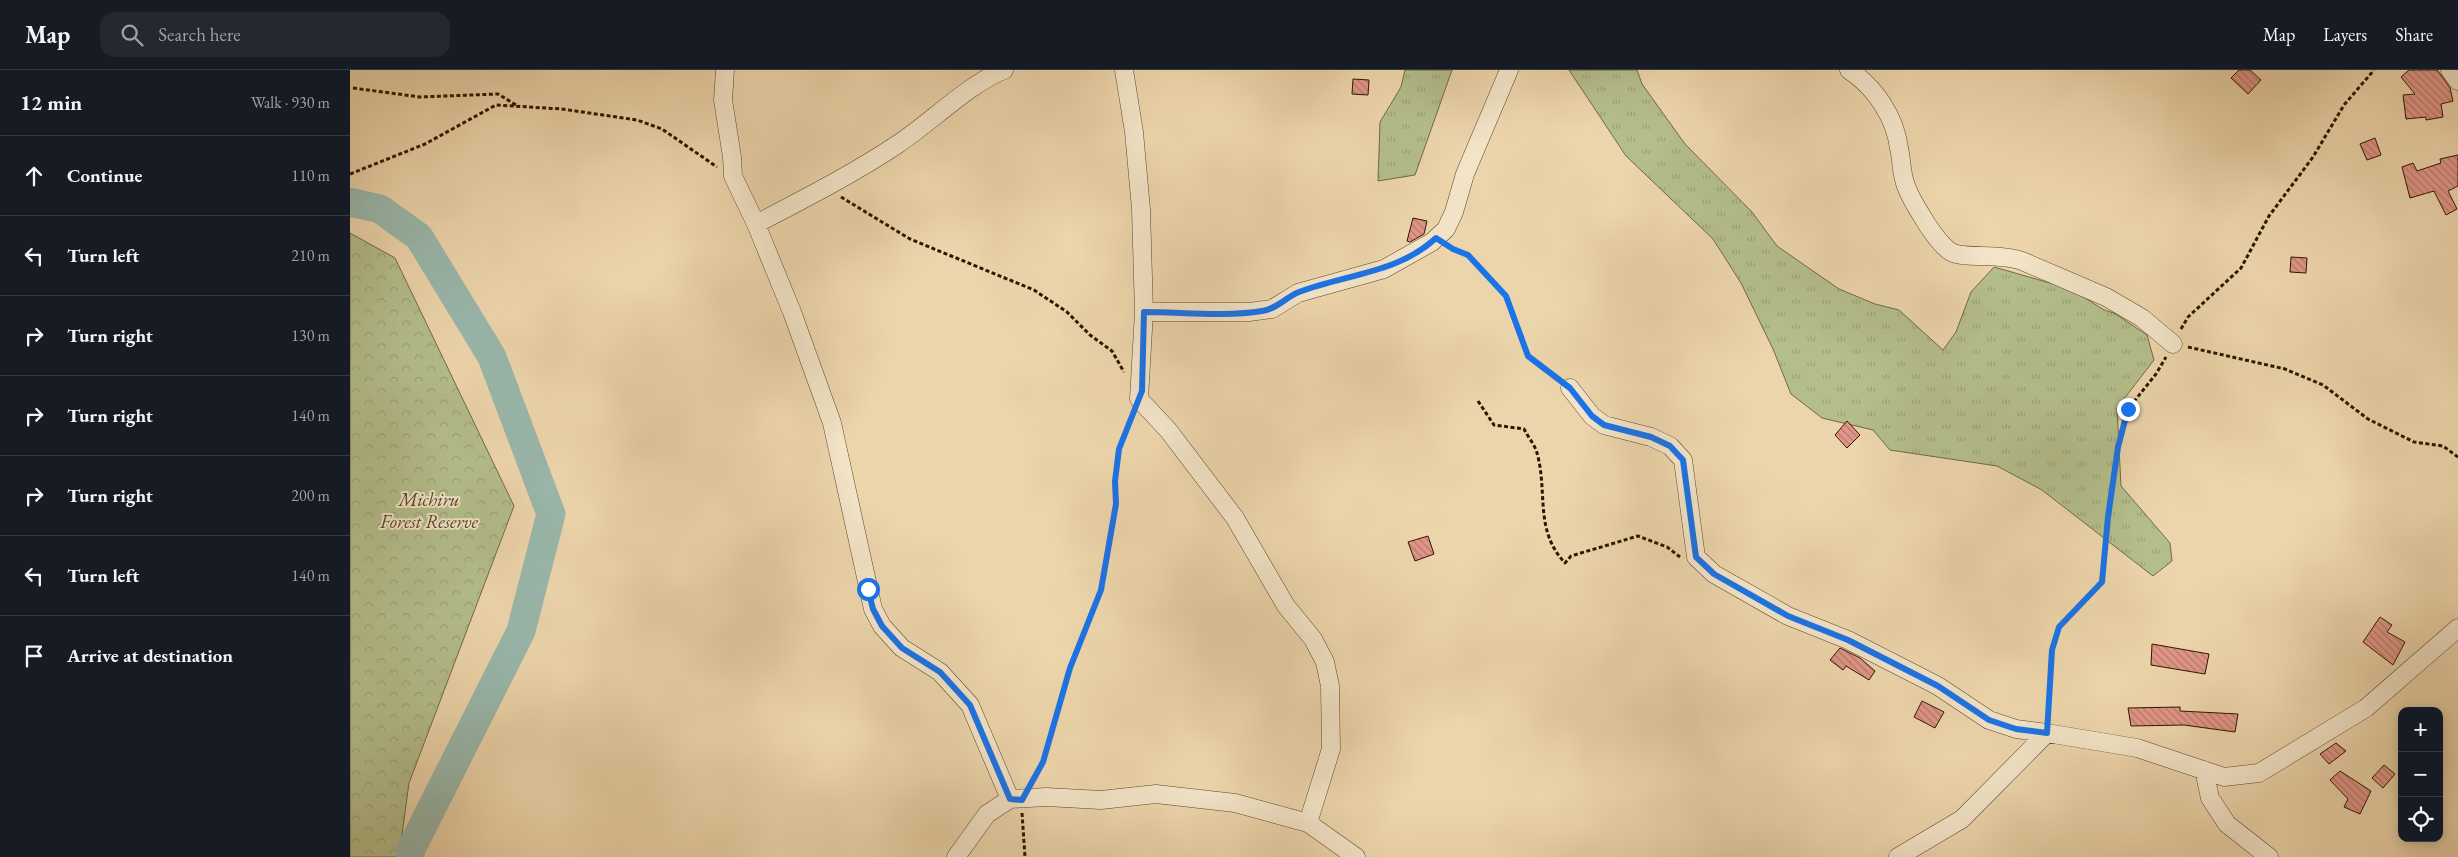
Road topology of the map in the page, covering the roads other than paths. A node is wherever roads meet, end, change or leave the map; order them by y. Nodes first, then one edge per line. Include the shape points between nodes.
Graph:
1 (725, 70) edge
2 (1004, 70) edge
3 (1124, 70) edge
4 (1509, 70) edge
5 (1849, 70) edge
6 (2450, 70) edge
7 (2458, 81) edge
8 (756, 224) junction
9 (1144, 312) junction
10 (2173, 344) road end
11 (1570, 388) road end
12 (2458, 628) edge
13 (2047, 733) junction
14 (2204, 770) junction
15 (1016, 799) junction
16 (1308, 823) junction
17 (956, 857) edge
18 (1356, 857) edge
19 (1898, 857) edge
20 (2269, 857) edge

1 - 8 street via 723,100 732,176
2 - 8 street via 987,76 927,124 868,165
3 - 9 street via 1141,209
4 - 9 street via 1465,174 1446,229 1408,257 1384,269 1298,292 1272,309
5 - 10 street via 1872,90 1890,116 1900,147 1900,165 1906,187 1946,248 1961,254 2003,256 2022,261 2106,296 2142,318
6 - 7 street
8 - 15 street via 832,423 873,609 882,626 902,648 940,672 970,705
9 - 16 street via 1140,399 1168,430 1235,518 1286,606 1313,639 1325,662 1330,686 1331,749
11 - 13 street via 1592,416 1604,425 1651,437 1670,446 1683,460 1696,557 1714,574 1788,616 1848,640 1938,686 1989,720 2016,729
12 - 14 street via 2366,708 2259,773 2224,778
13 - 14 street via 2137,748
13 - 19 street via 1962,819
14 - 20 street via 2210,798 2227,824
15 - 16 street via 1100,800 1156,794 1235,802
15 - 17 street via 987,814
16 - 18 street

